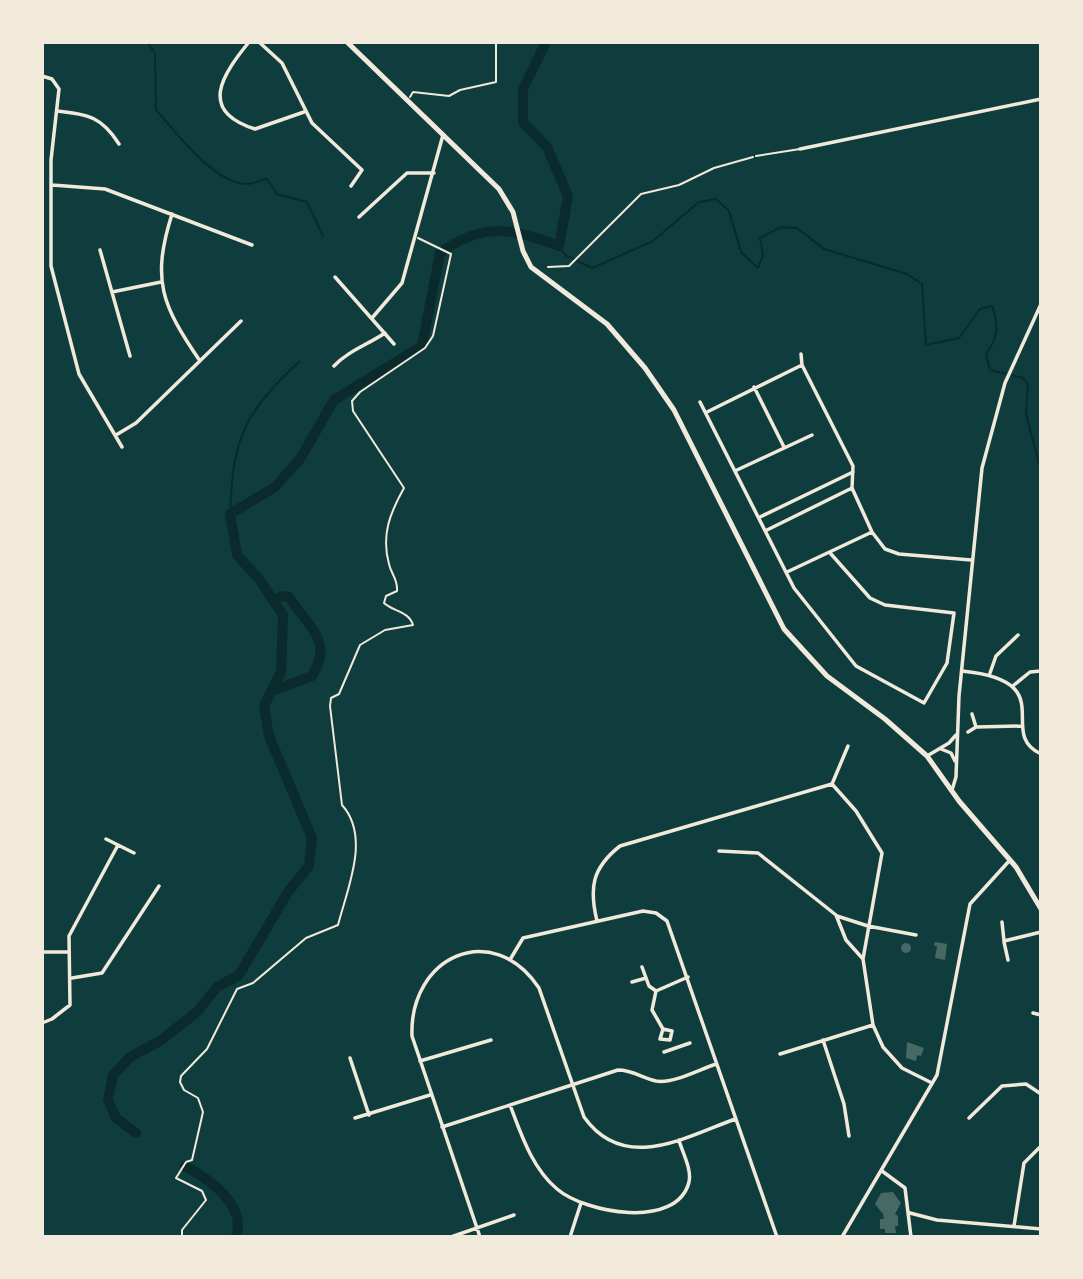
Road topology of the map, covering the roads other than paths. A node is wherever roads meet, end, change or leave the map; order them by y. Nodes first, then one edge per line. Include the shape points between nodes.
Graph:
1 (249, 42) edge
2 (259, 42) edge
3 (347, 42) edge
4 (42, 75) edge
5 (1041, 99) edge
6 (57, 111) junction
7 (304, 112) junction
8 (443, 135) junction
9 (120, 144) dead end
10 (800, 149) joint
11 (756, 156) road end
12 (434, 173) junction
13 (51, 185) junction
14 (351, 187) dead end
15 (172, 214) junction
16 (359, 217) dead end
17 (252, 245) dead end
18 (100, 250) dead end
19 (335, 276) dead end
20 (161, 282) junction
21 (112, 292) junction
22 (1041, 304) edge
23 (372, 318) junction
24 (242, 321) dead end
25 (384, 333) junction
26 (394, 344) dead end
27 (801, 354) dead end
28 (130, 356) dead end
29 (200, 361) junction
30 (802, 365) junction
31 (334, 366) dead end
32 (754, 387) junction
33 (700, 402) dead end
34 (707, 412) junction
35 (116, 435) junction
36 (812, 435) dead end
37 (122, 447) dead end
38 (784, 447) junction
39 (737, 470) junction
40 (853, 472) junction
41 (852, 488) junction
42 (760, 517) junction
43 (767, 530) junction
44 (872, 532) junction
45 (831, 554) junction
46 (971, 560) junction
47 (787, 572) junction
48 (1018, 635) dead end
49 (962, 671) junction
50 (1041, 671) edge
51 (989, 673) junction
52 (1014, 685) junction
53 (972, 714) dead end
54 (1022, 726) junction
55 (976, 727) junction
56 (968, 732) dead end
57 (957, 733) junction
58 (848, 746) dead end
59 (939, 749) junction
60 (1041, 754) edge
61 (927, 756) junction
62 (957, 764) junction
63 (832, 784) junction
64 (952, 790) junction
65 (106, 839) dead end
66 (118, 845) junction
67 (719, 850) dead end
68 (134, 853) dead end
69 (1010, 860) junction
70 (159, 887) dead end
71 (1039, 902) edge
72 (1041, 909) edge
73 (836, 915) junction
74 (597, 921) junction
75 (1002, 922) dead end
76 (868, 926) junction
77 (1041, 932) edge
78 (916, 936) dead end
79 (1004, 941) junction
80 (42, 952) edge
81 (68, 952) junction
82 (510, 958) junction
83 (863, 959) junction
84 (1008, 960) dead end
85 (642, 967) dead end
86 (688, 977) junction
87 (71, 978) junction
88 (646, 978) junction
89 (632, 982) dead end
90 (656, 991) junction
91 (1032, 1013) dead end
92 (1041, 1015) edge
93 (42, 1023) edge
94 (873, 1025) junction
95 (663, 1029) junction
96 (491, 1040) dead end
97 (823, 1040) junction
98 (668, 1041) junction
99 (690, 1043) dead end
100 (671, 1049) junction
101 (664, 1052) dead end
102 (780, 1054) dead end
103 (351, 1058) dead end
104 (420, 1061) junction
105 (717, 1064) junction
106 (933, 1084) junction
107 (571, 1086) junction
108 (431, 1094) junction
109 (1041, 1094) edge
110 (510, 1105) junction
111 (369, 1115) junction
112 (355, 1118) dead end
113 (969, 1118) dead end
114 (735, 1119) junction
115 (442, 1127) junction
116 (849, 1136) dead end
117 (679, 1140) junction
118 (1041, 1146) edge
119 (882, 1171) junction
120 (580, 1203) junction
121 (909, 1213) junction
122 (514, 1215) dead end
123 (1014, 1226) junction
124 (477, 1228) junction
125 (1041, 1229) edge
126 (451, 1237) edge
127 (480, 1237) edge
128 (570, 1237) edge
129 (775, 1237) edge
130 (842, 1237) edge
131 (911, 1237) edge

1 - 7 street via 219,86 223,107 235,121 255,128
2 - 7 street via 282,64
3 - 8 main road
4 - 6 street via 59,89
5 - 10 street
6 - 9 street via 83,113 107,125
6 - 13 street
7 - 14 street via 362,170
8 - 12 street
8 - 61 main road via 499,189 513,212 523,251 541,276 607,324 645,368 674,411 768,598 797,645 827,676
10 - 11 lane
12 - 16 street via 407,173
12 - 23 street via 402,283
13 - 15 street via 95,186
13 - 35 street via 51,266 79,374
15 - 17 street
15 - 20 street via 162,248
18 - 21 street
19 - 23 street
20 - 21 street
20 - 29 street via 173,321
21 - 28 street
22 - 46 street via 1006,383 982,468
23 - 25 street
24 - 29 street
25 - 26 street
25 - 31 street via 346,353
27 - 30 street
29 - 35 street via 136,423
30 - 32 street
30 - 40 street
32 - 34 street
32 - 38 street
33 - 34 street
34 - 39 street
35 - 37 street
36 - 38 street
38 - 39 street
39 - 42 street
40 - 41 street
40 - 42 street
41 - 43 street
41 - 44 street
42 - 43 street
43 - 47 street
44 - 45 street
44 - 46 street via 885,549 899,554
45 - 47 street
45 - 47 street via 870,598 954,613 947,663 924,703 856,666 794,588
46 - 49 street
48 - 51 street via 996,656
49 - 51 street
49 - 57 street
50 - 52 street via 1030,672
51 - 52 street
52 - 54 street via 1021,696
53 - 55 street
54 - 55 street
54 - 60 street via 1029,746
55 - 56 street
57 - 59 street
57 - 62 street
58 - 63 street
59 - 61 street
59 - 62 street via 951,753
61 - 64 main road
62 - 64 street
63 - 74 street via 620,846 594,874
63 - 76 street via 856,811 882,853
64 - 69 main road
65 - 66 street
66 - 68 street
66 - 81 street via 69,936
67 - 73 street via 758,853
69 - 71 main road
69 - 106 street via 970,904 941,1066
70 - 87 street via 102,973
71 - 72 main road
73 - 76 street
73 - 83 street via 846,940
74 - 82 street via 523,939
74 - 86 street via 643,911 663,916 671,926
75 - 79 street
76 - 78 street
76 - 83 street
77 - 79 street
79 - 84 street
80 - 81 street
81 - 87 street
82 - 104 street via 465,954 444,961 431,972 411,1014
82 - 107 street via 539,988
83 - 94 street
85 - 88 street
86 - 90 street
86 - 105 street
87 - 93 street via 70,1005
88 - 89 street
88 - 90 street
90 - 95 street via 652,1010
91 - 92 street
94 - 97 street
94 - 106 street via 895,1061
95 - 98 street via 660,1039
95 - 98 street via 672,1031
96 - 104 street
97 - 102 street
97 - 116 street via 844,1104
98 - 100 street
99 - 100 street
100 - 101 street
103 - 111 street
104 - 108 street
105 - 107 street via 666,1081 618,1070
105 - 114 street
106 - 119 street
107 - 110 street
107 - 117 street via 593,1131 612,1143 652,1148
108 - 111 street
108 - 115 street
109 - 113 street via 1026,1084 1002,1086
110 - 115 street
110 - 120 street via 528,1153 556,1189
111 - 112 street
114 - 117 street
114 - 129 street
115 - 124 street
117 - 120 street via 690,1174 684,1194 675,1203 622,1214
118 - 123 street via 1024,1163
119 - 121 street via 905,1188
119 - 130 street
120 - 128 street
121 - 123 street via 937,1220
121 - 131 street
122 - 124 street
123 - 125 street
124 - 126 street
124 - 127 street

